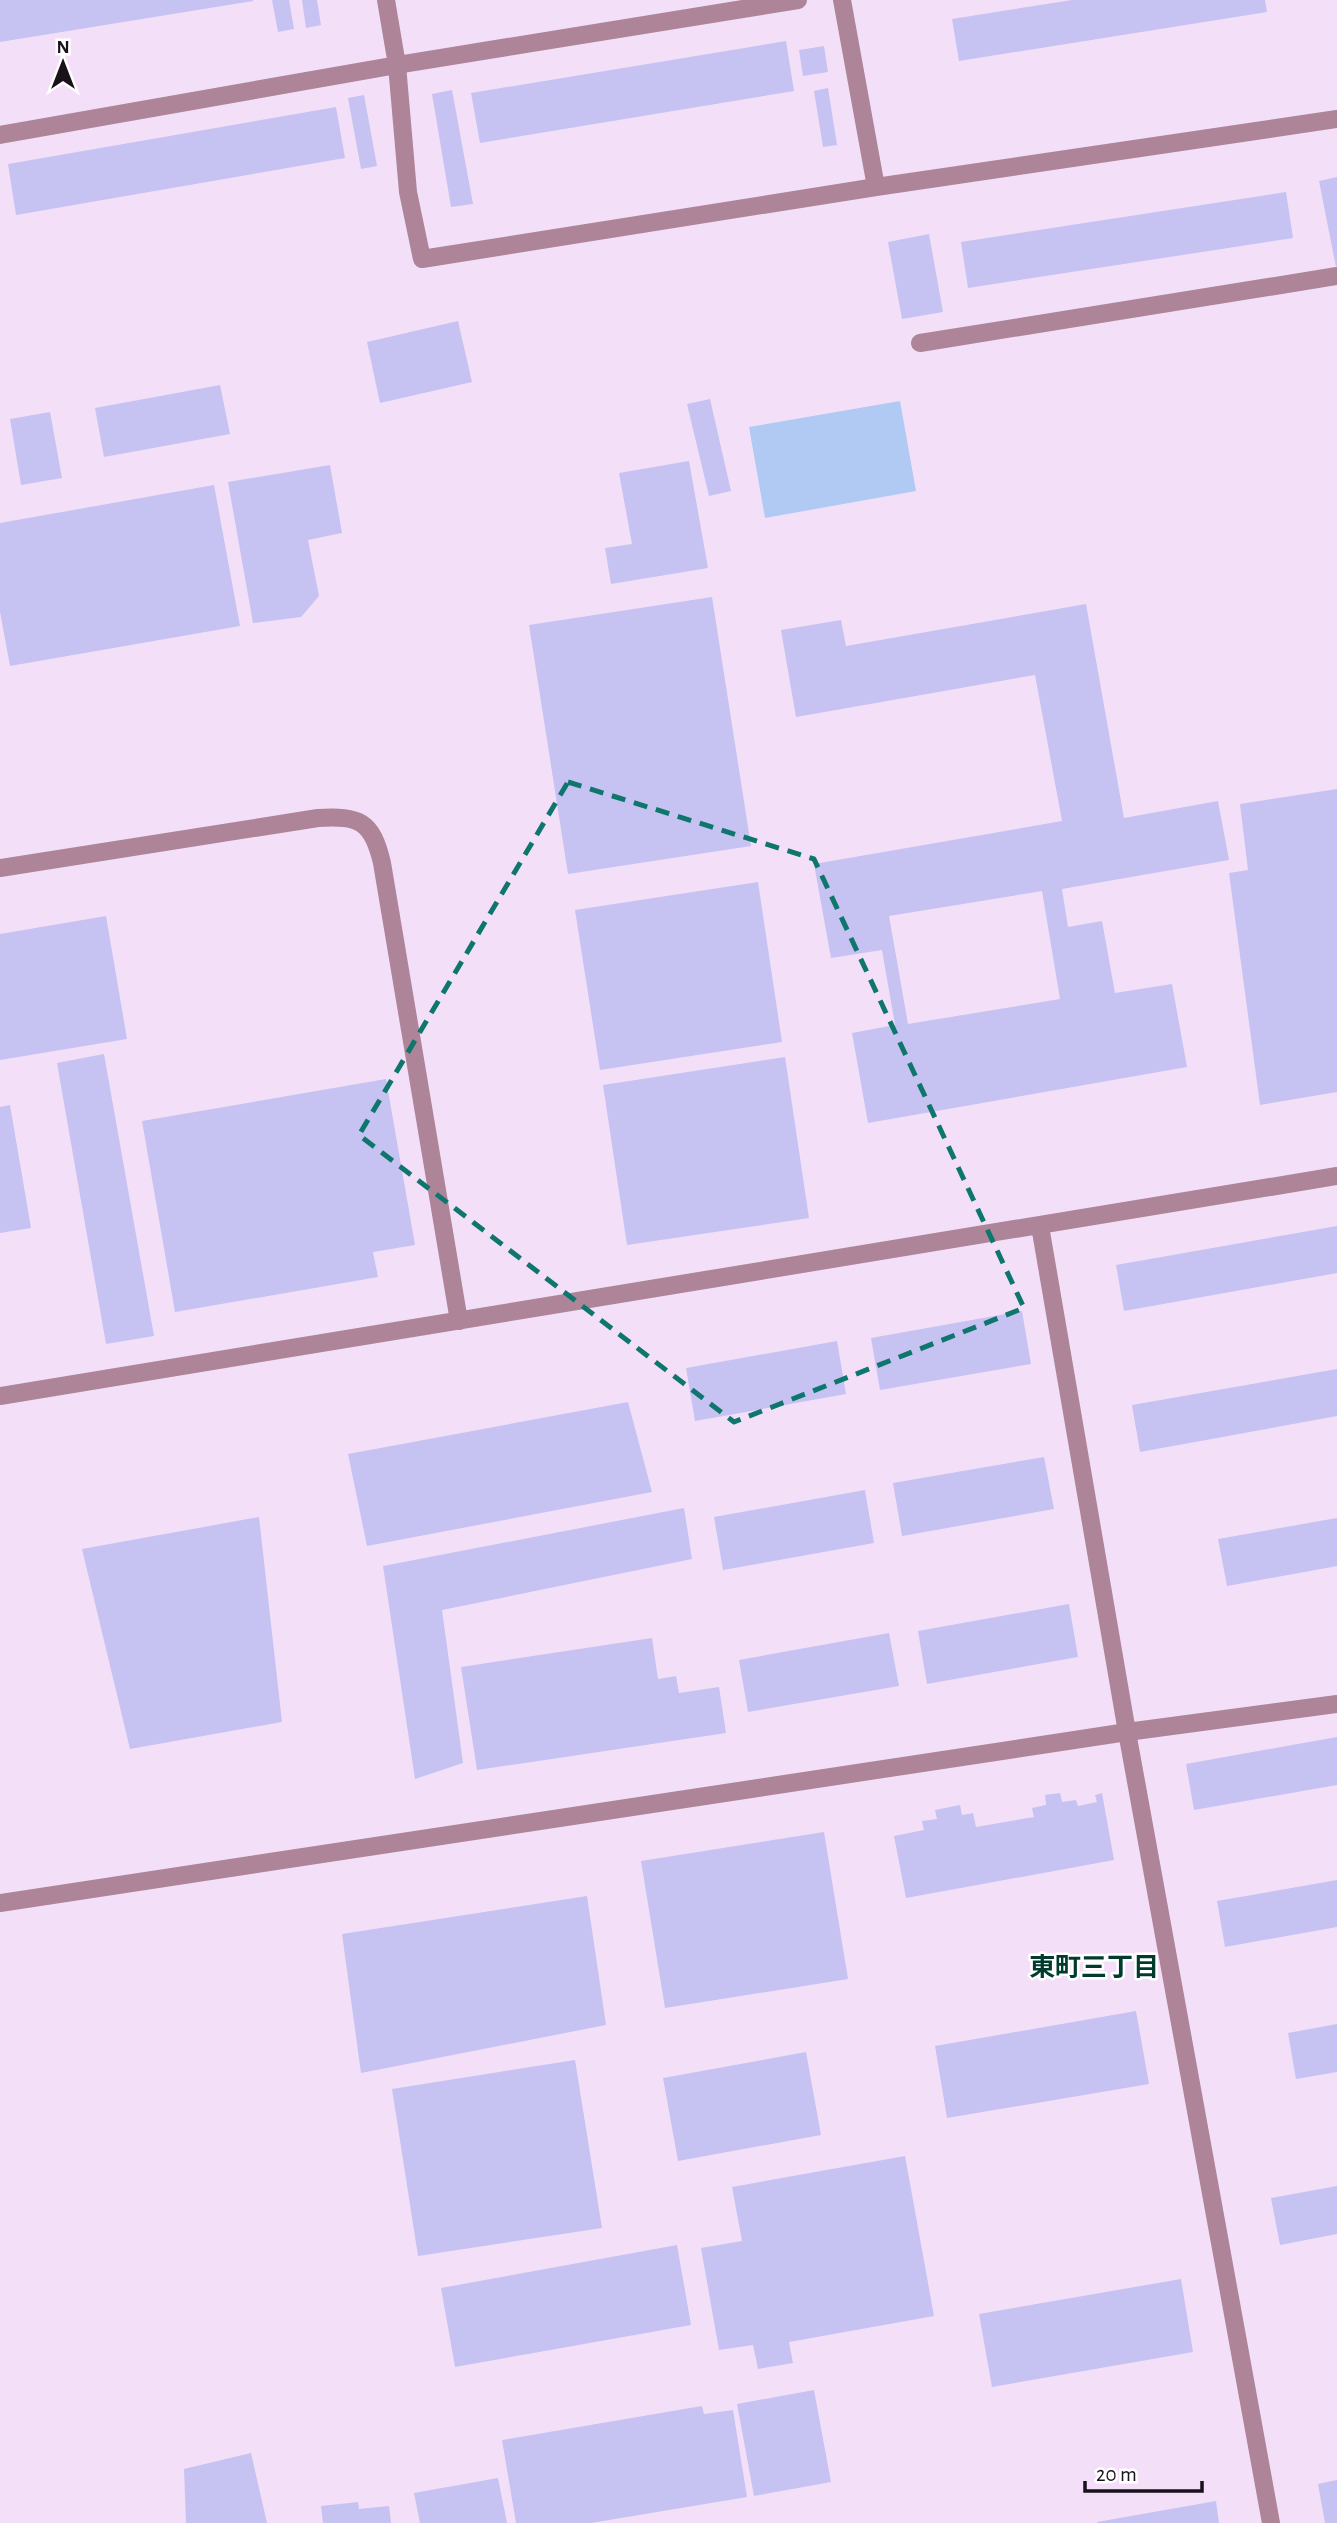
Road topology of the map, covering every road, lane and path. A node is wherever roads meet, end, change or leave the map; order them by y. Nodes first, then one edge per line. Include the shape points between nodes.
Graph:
1 (386, 0) edge
2 (798, 0) edge
3 (842, 0) edge
4 (397, 65) junction
5 (1337, 119) edge
6 (0, 135) edge
7 (876, 187) junction
8 (1337, 276) edge
9 (920, 343) dead end
10 (0, 869) edge
11 (1337, 1176) edge
12 (1040, 1226) junction
13 (459, 1321) junction
14 (0, 1396) edge
15 (1337, 1704) edge
16 (1127, 1732) junction
17 (0, 1903) edge
18 (1270, 2523) edge

1 - 4 street
2 - 4 street
3 - 7 street
4 - 6 street
4 - 7 street via 408,192 422,259
5 - 7 street
8 - 9 street
10 - 13 street via 318,818 342,817 362,823 377,842 382,863
11 - 12 street
12 - 13 street
12 - 16 street
13 - 14 street
15 - 16 street
16 - 17 street
16 - 18 street

